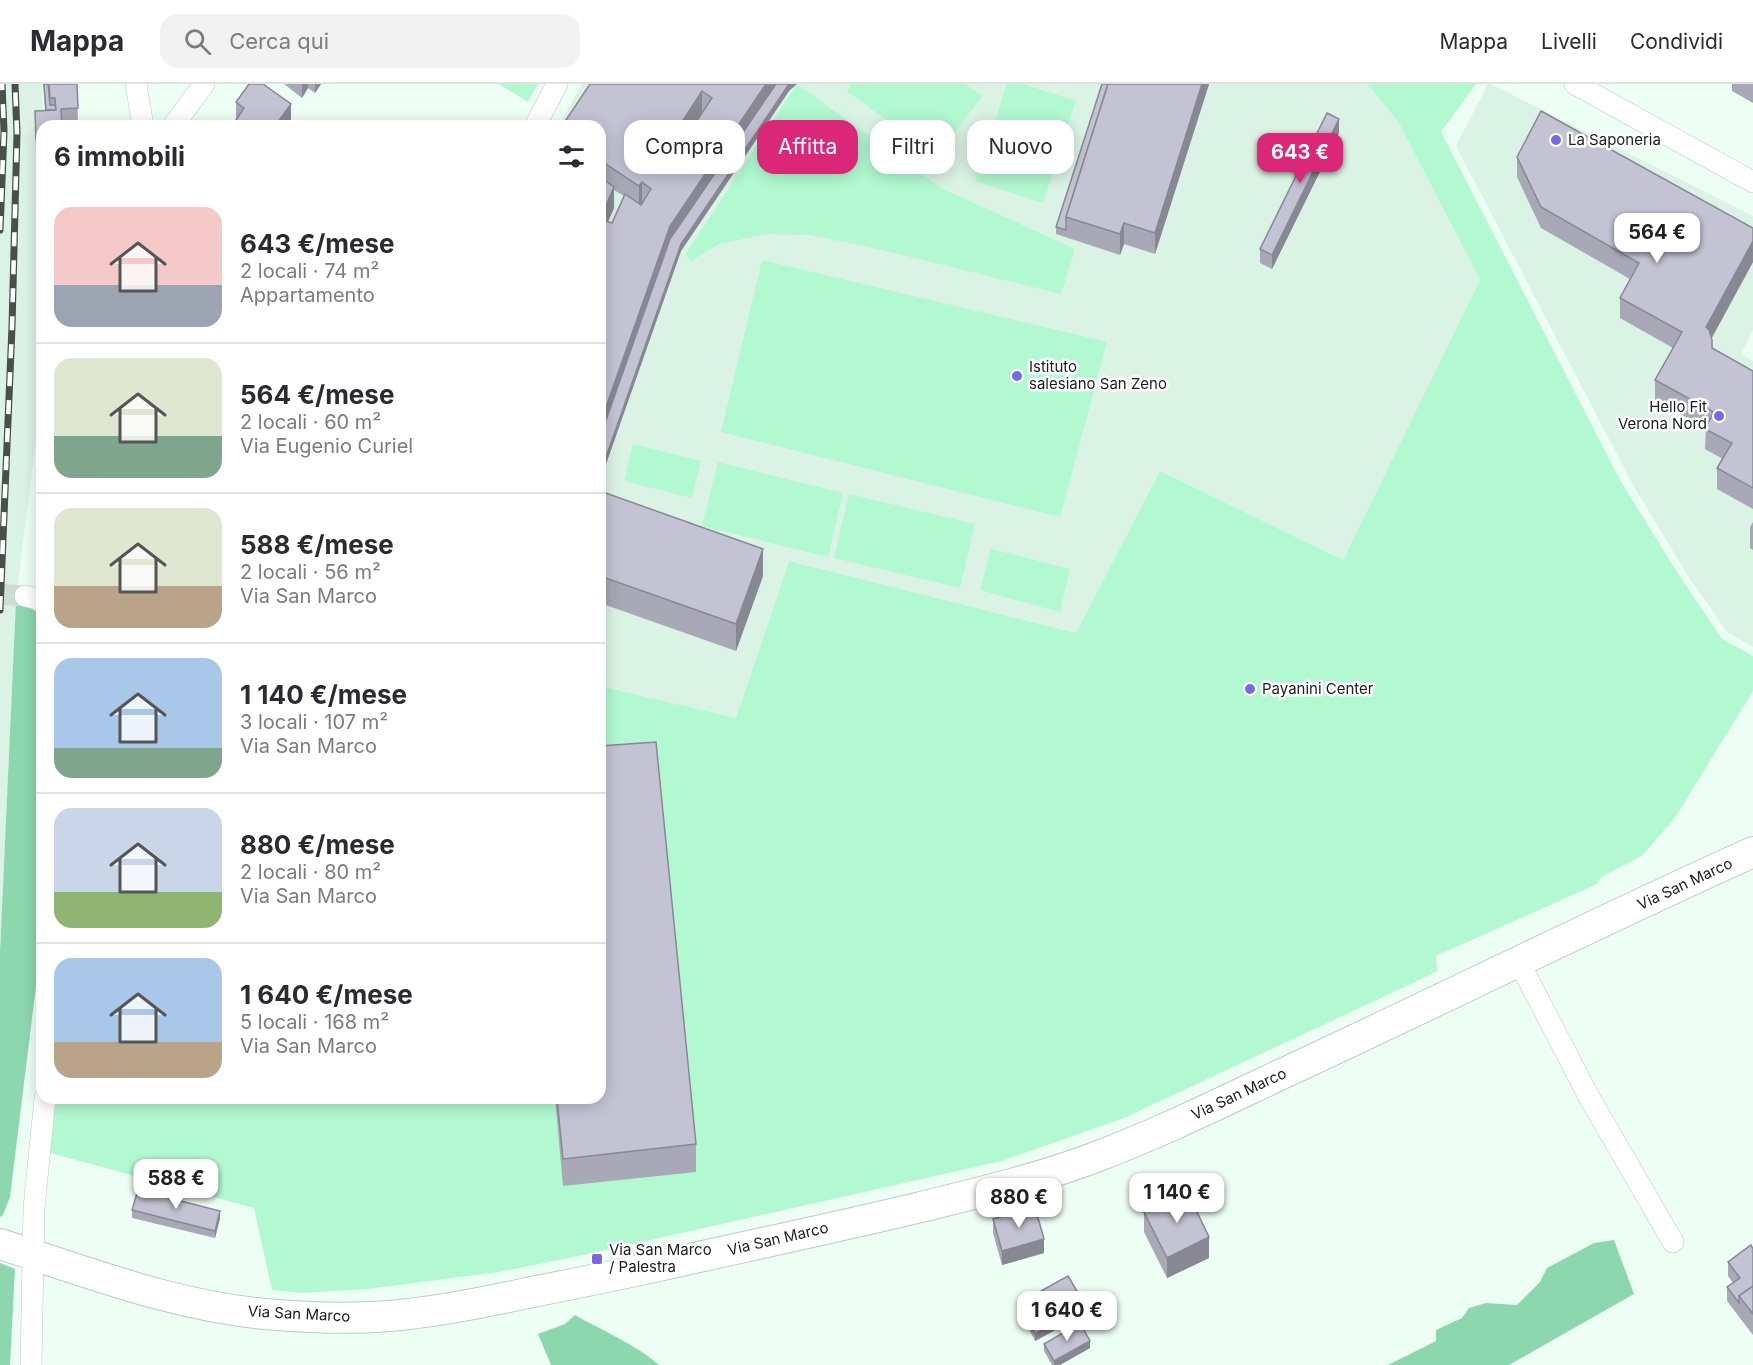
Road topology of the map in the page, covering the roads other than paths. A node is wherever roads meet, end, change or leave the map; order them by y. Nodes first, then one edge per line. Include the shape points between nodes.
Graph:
1 (136, 84) edge
2 (204, 84) edge
3 (556, 84) edge
4 (1575, 84) edge
5 (142, 120) edge
6 (177, 120) edge
7 (538, 120) edge
8 (1753, 182) edge
9 (1753, 852) edge
10 (1519, 962) junction
11 (44, 1104) edge
12 (1673, 1242) dead end
13 (0, 1244) edge
14 (33, 1254) junction
15 (31, 1365) edge

1 - 5 street
2 - 6 street
3 - 7 street
4 - 8 street
9 - 10 main road, Via San Marco
10 - 12 street via 1589,1096
10 - 14 main road, Via San Marco via 1138,1141 1091,1159 902,1212 488,1301 391,1316 274,1315 229,1310 164,1295
11 - 14 street
13 - 14 main road, Via San Marco
14 - 15 street

